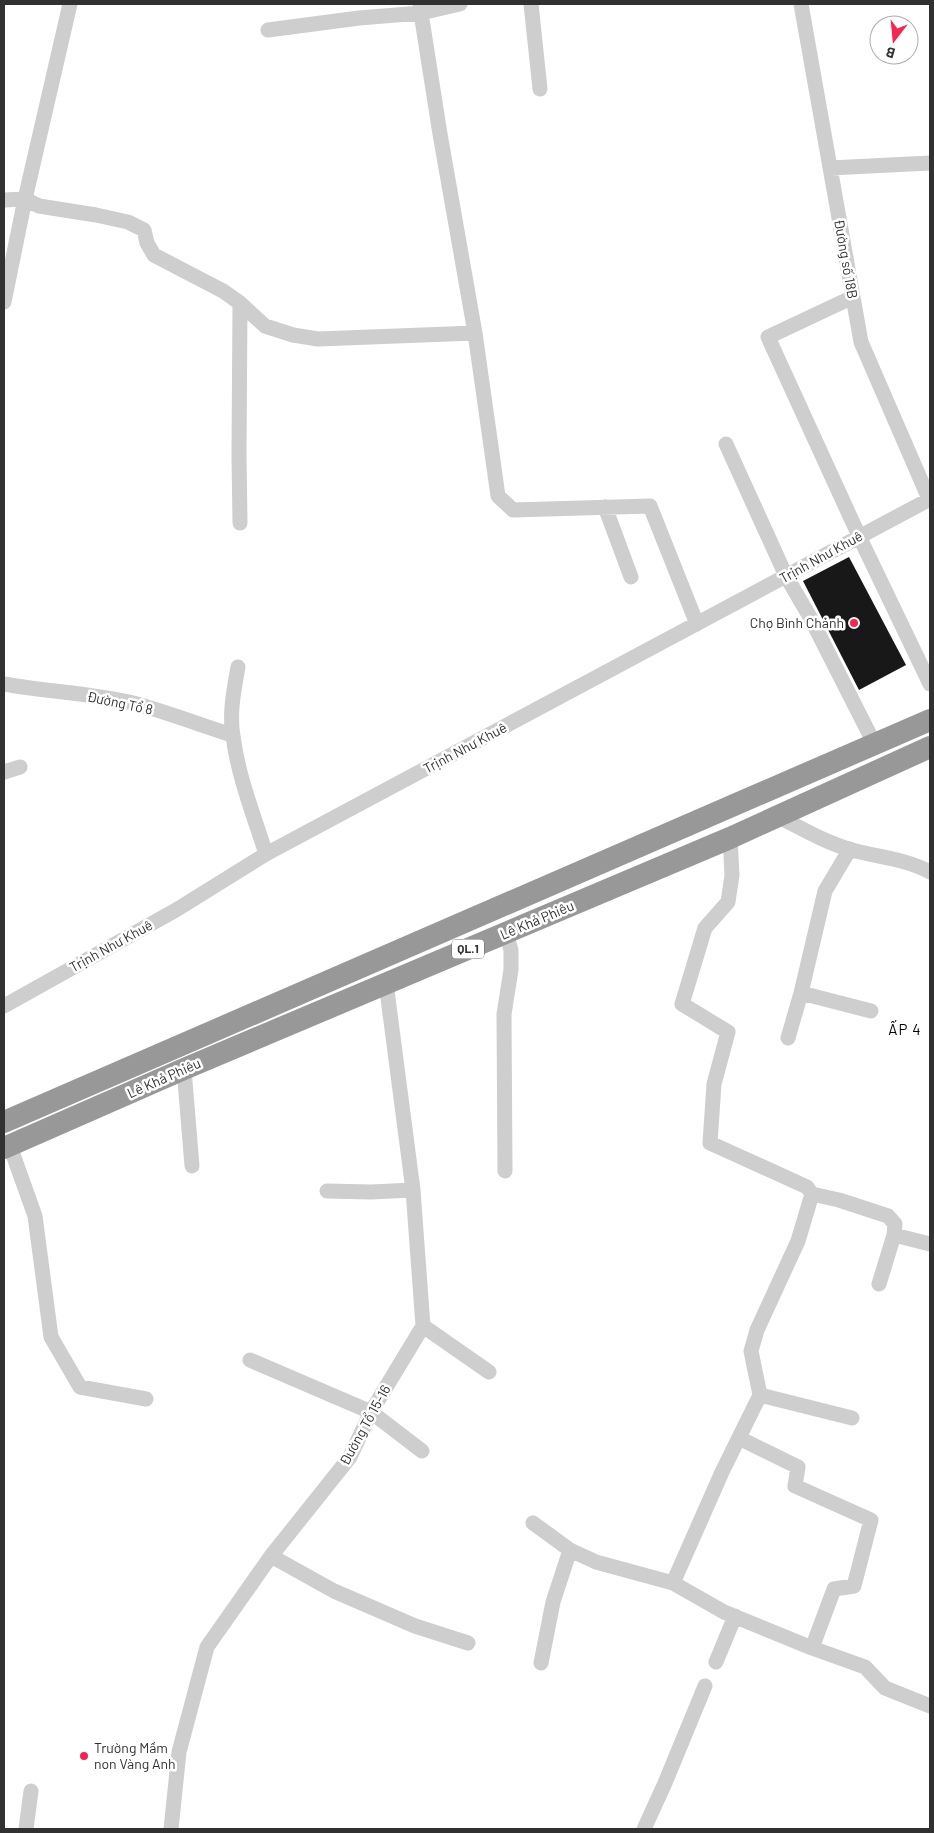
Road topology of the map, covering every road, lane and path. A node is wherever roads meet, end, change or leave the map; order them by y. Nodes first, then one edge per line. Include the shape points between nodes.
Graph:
1 (70, 4) edge
2 (460, 4) edge
3 (531, 4) edge
4 (801, 4) edge
5 (421, 8) edge
6 (358, 11) edge
7 (268, 30) dead end
8 (540, 89) dead end
9 (930, 164) edge
10 (830, 168) junction
11 (25, 199) junction
12 (4, 200) edge
13 (853, 297) junction
14 (4, 302) edge
15 (240, 303) junction
16 (475, 333) junction
17 (726, 444) dead end
18 (930, 500) edge
19 (605, 507) junction
20 (240, 523) dead end
21 (858, 536) junction
22 (786, 576) junction
23 (631, 577) dead end
24 (698, 624) junction
25 (238, 667) dead end
26 (4, 684) edge
27 (930, 684) edge
28 (930, 720) edge
29 (232, 736) junction
30 (874, 743) junction
31 (930, 746) edge
32 (20, 767) dead end
33 (4, 772) edge
34 (777, 816) junction
35 (730, 838) junction
36 (850, 849) junction
37 (266, 854) junction
38 (930, 872) edge
39 (506, 933) junction
40 (386, 983) junction
41 (801, 993) junction
42 (4, 1006) edge
43 (871, 1011) dead end
44 (788, 1038) dead end
45 (184, 1068) junction
46 (4, 1122) edge
47 (7, 1147) edge
48 (192, 1166) dead end
49 (505, 1171) dead end
50 (413, 1190) junction
51 (327, 1191) dead end
52 (812, 1194) junction
53 (894, 1235) junction
54 (930, 1244) edge
55 (878, 1284) dead end
56 (422, 1326) junction
57 (250, 1360) dead end
58 (489, 1372) dead end
59 (760, 1395) junction
60 (146, 1399) dead end
61 (371, 1412) junction
62 (852, 1418) dead end
63 (739, 1438) junction
64 (422, 1451) dead end
65 (532, 1523) dead end
66 (570, 1550) junction
67 (271, 1556) junction
68 (674, 1583) junction
69 (735, 1616) junction
70 (468, 1643) dead end
71 (812, 1648) junction
72 (716, 1662) dead end
73 (541, 1663) dead end
74 (705, 1686) dead end
75 (930, 1706) edge
76 (31, 1791) dead end
77 (26, 1829) edge
78 (171, 1829) edge
79 (644, 1829) edge

1 - 11 street
2 - 5 street
3 - 8 street
4 - 10 street, Đường số 18B
5 - 6 street
5 - 16 street
6 - 7 street
9 - 10 street
10 - 13 street, Đường số 18B
11 - 12 street
11 - 14 street
11 - 15 street via 39,206 128,222 144,230 154,255
13 - 18 street, Đường số 18B via 861,342
13 - 21 street via 768,337
15 - 16 street via 266,326 318,339
15 - 20 street
16 - 19 street via 498,496 513,510
17 - 22 street
18 - 21 street, Trịnh Như Khuê
19 - 23 street
19 - 24 street via 650,506
21 - 22 street, Trịnh Như Khuê
21 - 27 street
22 - 24 street, Trịnh Như Khuê
22 - 30 street via 810,616
24 - 37 street, Trịnh Như Khuê
25 - 29 street via 232,704
26 - 29 street, Đường Tổ 8 via 136,704
28 - 30 highway, Lê Khả Phiêu / QL.1
29 - 37 street
30 - 46 highway, Lê Khả Phiêu / QL.1
31 - 34 highway, Lê Khả Phiêu / QL.1
32 - 33 street
34 - 35 highway, Lê Khả Phiêu / QL.1
34 - 36 street
35 - 39 highway, Lê Khả Phiêu / QL.1
35 - 52 street via 732,875 728,902 705,928 682,1004 728,1032 714,1084 710,1143 807,1188
36 - 38 street via 916,864
36 - 41 street via 825,891
37 - 42 street, Trịnh Như Khuê via 176,910
39 - 40 highway, Lê Khả Phiêu / QL.1
39 - 49 street via 512,970 504,1014
40 - 45 highway, Lê Khả Phiêu / QL.1
40 - 50 street
41 - 43 street
41 - 44 street
45 - 47 highway, Lê Khả Phiêu / QL.1
45 - 48 street
47 - 60 street via 35,1216 51,1337 80,1387
50 - 51 street
50 - 56 street
52 - 53 street via 888,1216 895,1224
52 - 59 street via 798,1241 751,1350
53 - 54 street
53 - 55 street
56 - 58 street
56 - 61 street, Đường Tổ 15-16
57 - 61 street
59 - 62 street
59 - 63 street
61 - 64 street
61 - 67 street, Đường Tổ 15-16 via 350,1457
63 - 68 street
63 - 71 street via 798,1467 795,1486 871,1520 854,1586 834,1588
65 - 66 street
66 - 68 street via 596,1562
66 - 73 street via 554,1602
67 - 70 street via 343,1595 415,1626
67 - 78 street, Đường Tổ 15-16 via 207,1647 178,1752
68 - 69 street
69 - 71 street
69 - 72 street
71 - 75 street via 865,1667 885,1688
74 - 79 street
76 - 77 street

